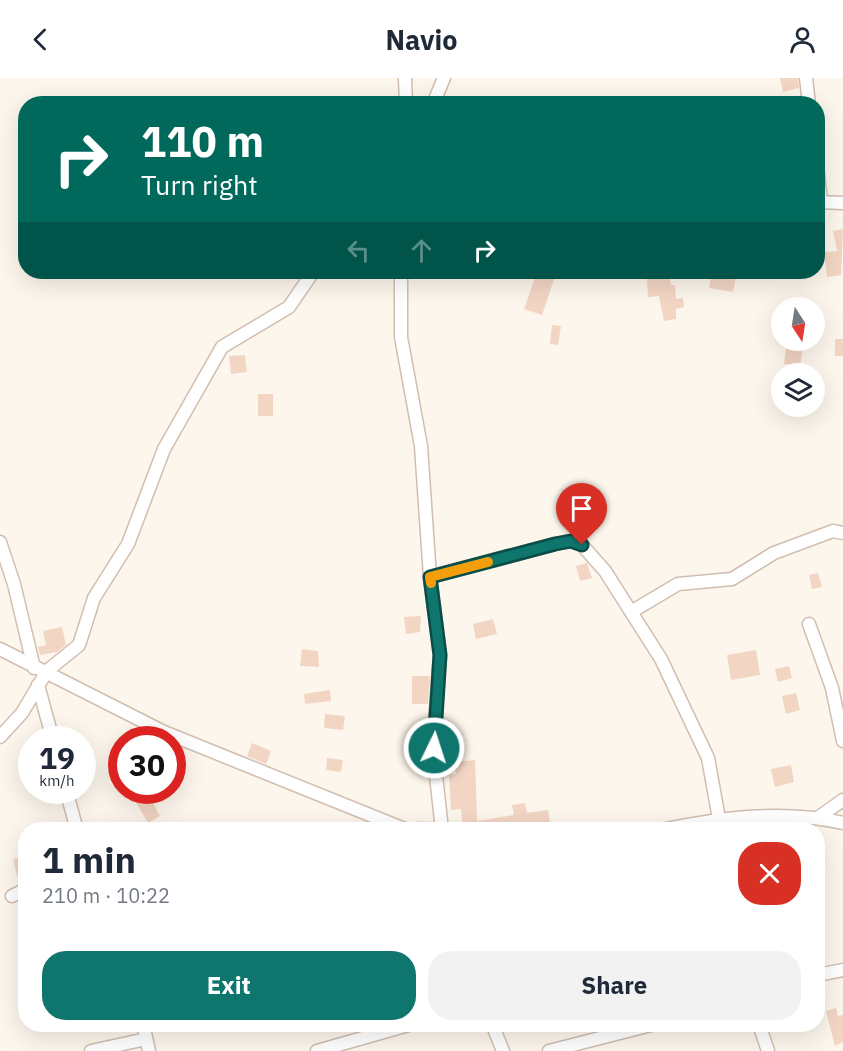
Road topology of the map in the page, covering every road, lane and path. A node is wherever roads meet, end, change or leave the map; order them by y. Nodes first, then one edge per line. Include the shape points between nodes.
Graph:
1 (405, 78) edge
2 (444, 78) edge
3 (806, 78) edge
4 (406, 96) edge
5 (436, 96) edge
6 (808, 96) edge
7 (825, 202) edge
8 (843, 203) edge
9 (308, 279) edge
10 (401, 279) edge
11 (843, 532) edge
12 (0, 542) edge
13 (430, 577) junction
14 (631, 612) junction
15 (809, 624) dead end
16 (0, 649) edge
17 (33, 664) junction
18 (47, 671) junction
19 (39, 688) junction
20 (46, 712) junction
21 (22, 713) junction
22 (50, 726) edge
23 (0, 737) edge
24 (843, 741) edge
25 (843, 800) edge
26 (70, 804) edge
27 (819, 817) junction
28 (75, 822) edge
29 (387, 822) edge
30 (441, 822) edge
31 (721, 822) edge
32 (749, 822) edge
33 (843, 823) edge
34 (18, 893) edge
35 (12, 896) dead end
36 (843, 970) edge
37 (825, 974) edge
38 (384, 1032) edge
39 (495, 1032) edge
40 (613, 1032) edge
41 (762, 1032) edge
42 (148, 1045) edge
43 (91, 1051) edge
44 (317, 1051) edge
45 (503, 1051) edge
46 (549, 1051) edge
47 (768, 1051) edge

1 - 4 street
2 - 5 street
3 - 6 street
7 - 8 street
9 - 18 street via 289,307 222,347 164,449 128,544 94,598 78,645
10 - 13 street via 401,337 421,446
11 - 14 street via 833,531 774,553 732,579 678,584
12 - 17 street
13 - 14 street via 571,541 582,545 605,571
13 - 30 street via 440,655 434,748
14 - 31 street via 661,659 704,748
15 - 24 street via 832,688
16 - 17 street
17 - 18 street
17 - 19 street
18 - 19 street
18 - 29 street via 164,732
19 - 20 street
19 - 21 street
20 - 21 street
20 - 22 street
21 - 23 street
25 - 27 street
26 - 28 street
27 - 32 street
27 - 33 street
34 - 35 street
36 - 37 street
38 - 44 street
39 - 45 street
40 - 46 street
41 - 47 street
42 - 43 street

